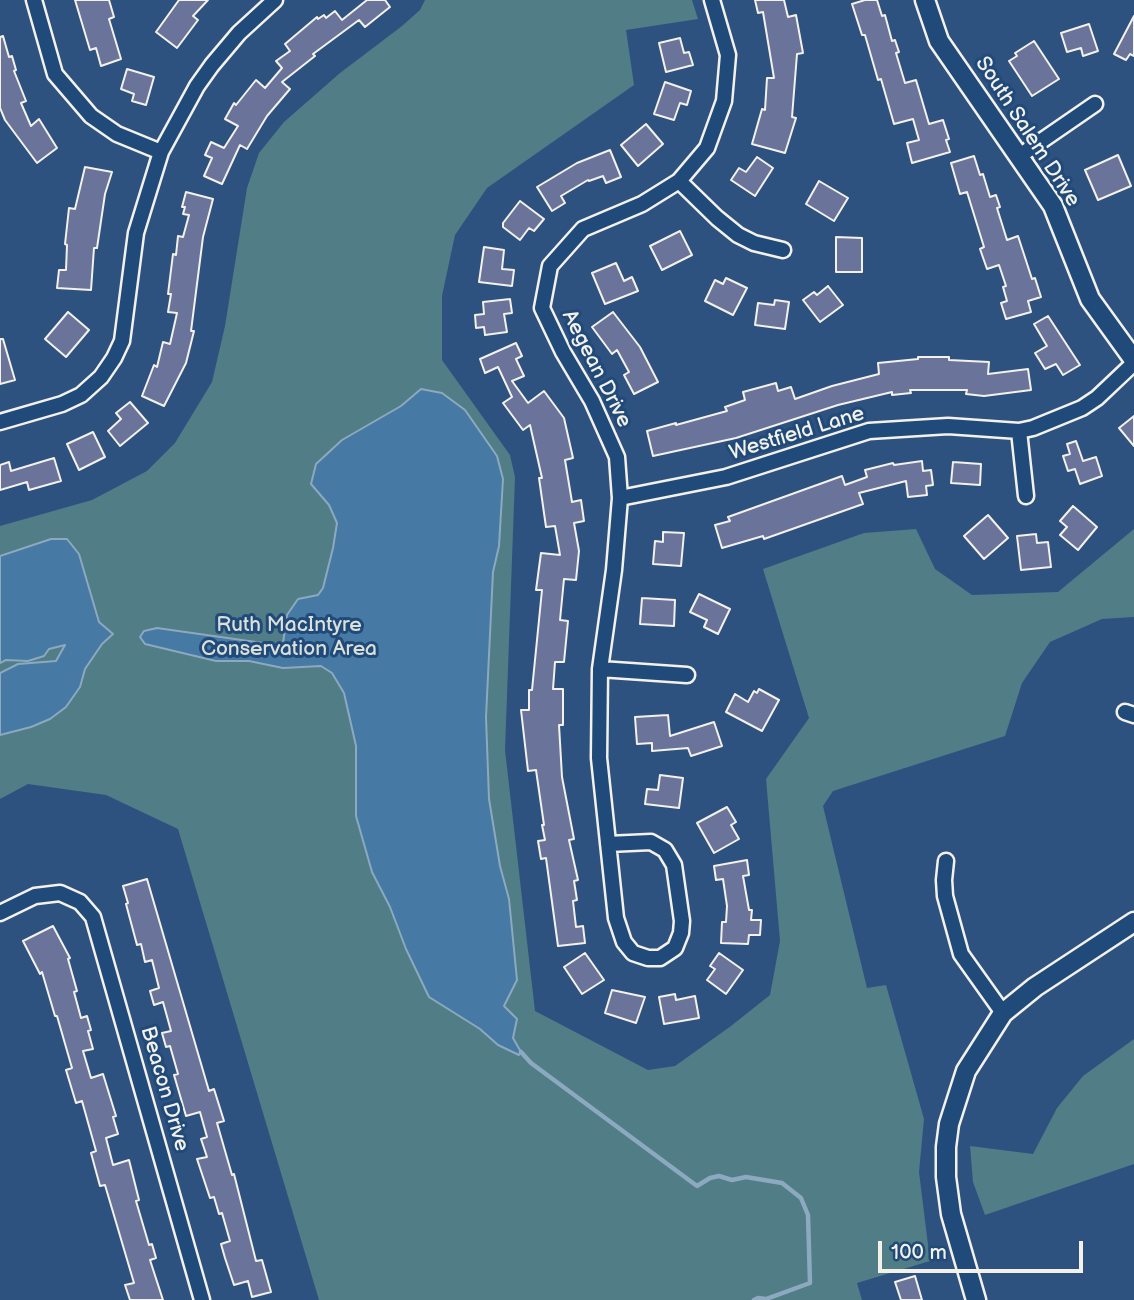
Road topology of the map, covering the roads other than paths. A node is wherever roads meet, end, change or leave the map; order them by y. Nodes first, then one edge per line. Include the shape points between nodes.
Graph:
1 (34, 0) edge
2 (275, 0) edge
3 (712, 0) edge
4 (925, 0) edge
5 (1095, 104) dead end
6 (161, 152) junction
7 (1018, 157) junction
8 (679, 181) junction
9 (783, 250) dead end
10 (1134, 362) edge
11 (0, 422) edge
12 (1019, 431) junction
13 (1026, 496) dead end
14 (620, 498) junction
15 (600, 668) junction
16 (687, 675) dead end
17 (608, 844) junction
18 (946, 861) dead end
19 (0, 914) edge
20 (1134, 922) edge
21 (1003, 1013) junction
22 (202, 1300) edge
23 (976, 1300) edge

1 - 6 street via 55,74 91,116 117,134
2 - 6 street via 212,65
3 - 8 street, Aegean Drive via 727,55 724,101 707,148
4 - 7 street, South Salem Drive via 939,41
5 - 7 street
6 - 11 street via 136,233 122,341 114,358 81,395
7 - 10 street, South Salem Drive via 1053,206 1090,299
8 - 9 street via 738,234
8 - 14 street, Aegean Drive via 642,204 583,229 550,266 542,308 617,457
10 - 12 street, Westfield Lane via 1082,408
12 - 13 street
12 - 14 street, Westfield Lane via 948,426 869,431 726,477
14 - 15 street, Aegean Drive
15 - 16 street
15 - 17 street, Aegean Drive via 599,758
17 - 17 street, Aegean Drive via 616,918 624,942 634,953 660,958 675,948 681,933 674,865 665,850 651,842
18 - 21 street via 945,896 961,954
19 - 22 street, Beacon Drive via 42,895 60,893 89,909
20 - 21 street
21 - 23 street via 966,1071 946,1147 951,1214

